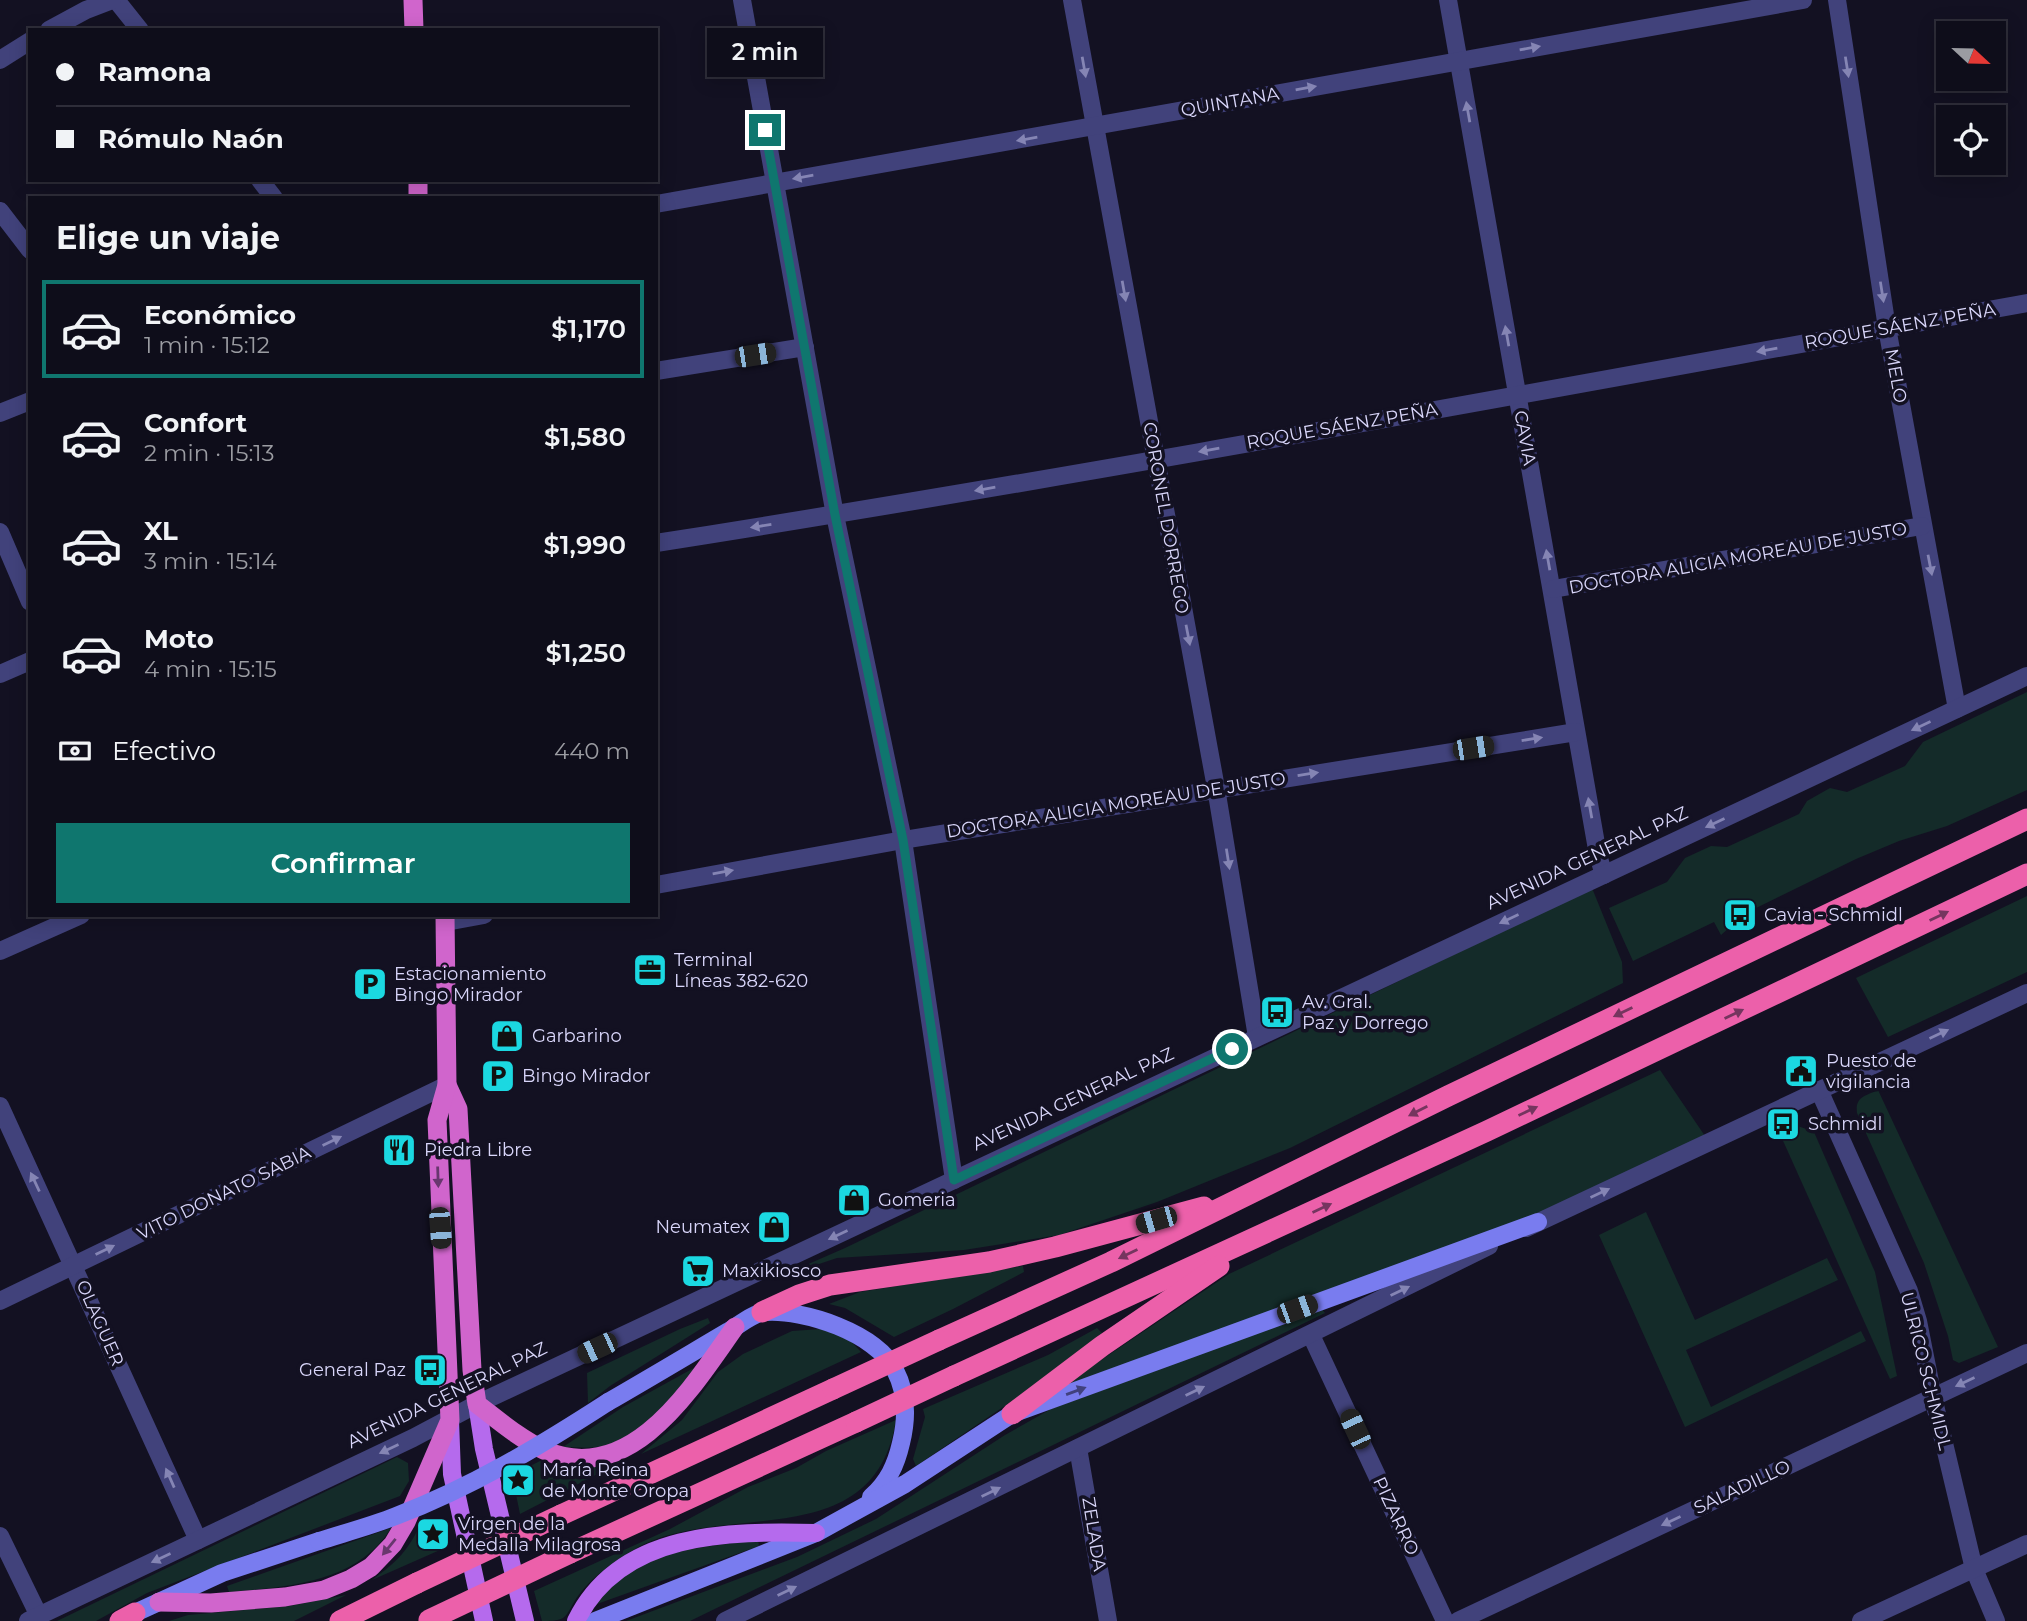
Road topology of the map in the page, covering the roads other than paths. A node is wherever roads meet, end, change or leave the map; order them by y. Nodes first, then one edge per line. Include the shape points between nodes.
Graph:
1 (114, 0) edge
2 (413, 0) edge
3 (742, 0) edge
4 (1072, 0) edge
5 (1448, 0) edge
6 (1803, 0) edge
7 (1837, 0) edge
8 (53, 28) edge
9 (138, 28) edge
10 (414, 28) edge
11 (28, 42) edge
12 (0, 60) edge
13 (1459, 60) junction
14 (1094, 127) junction
15 (775, 181) junction
16 (262, 182) edge
17 (272, 196) edge
18 (658, 204) edge
19 (0, 211) edge
20 (28, 247) edge
21 (2027, 303) edge
22 (1887, 328) junction
23 (805, 347) junction
24 (658, 371) edge
25 (1518, 395) junction
26 (28, 402) edge
27 (0, 413) edge
28 (1155, 459) junction
29 (835, 515) junction
30 (1922, 526) junction
31 (0, 532) edge
32 (658, 543) edge
33 (1553, 589) junction
34 (28, 597) edge
35 (28, 662) edge
36 (0, 674) edge
37 (2027, 676) edge
38 (1957, 709) junction
39 (1576, 732) junction
40 (1216, 788) junction
41 (2027, 819) edge
42 (903, 840) junction
43 (1604, 874) junction
44 (2027, 874) edge
45 (658, 885) edge
46 (76, 917) edge
47 (464, 917) edge
48 (445, 919) edge
49 (0, 951) edge
50 (2027, 993) edge
51 (1258, 1037) junction
52 (447, 1085) junction
53 (1819, 1090) junction
54 (0, 1106) edge
55 (954, 1180) junction
56 (1256, 1192) junction
57 (1538, 1222) junction
58 (1261, 1236) junction
59 (74, 1265) junction
60 (0, 1301) edge
61 (762, 1312) junction
62 (735, 1327) junction
63 (1311, 1335) junction
64 (2027, 1353) edge
65 (1933, 1397) junction
66 (477, 1404) junction
67 (1012, 1414) junction
68 (450, 1420) junction
69 (1078, 1448) junction
70 (853, 1514) junction
71 (816, 1533) junction
72 (0, 1536) edge
73 (198, 1540) junction
74 (2027, 1544) edge
75 (1974, 1569) junction
76 (159, 1602) junction
77 (33, 1618) edge
78 (127, 1618) edge
79 (428, 1620) edge
80 (340, 1621) edge
81 (484, 1621) edge
82 (525, 1621) edge
83 (576, 1621) edge
84 (595, 1621) edge
85 (725, 1621) edge
86 (1108, 1621) edge
87 (1445, 1621) edge
88 (1458, 1621) edge
89 (1861, 1621) edge
90 (1996, 1621) edge

1 - 8 street
1 - 9 street
2 - 10 highway
3 - 15 street
4 -> 14 street, CORONEL DORREGO
5 - 13 street, CAVIA
13 -> 6 street, QUINTANA
7 -> 22 street, MELO
11 - 12 street
14 -> 13 street, QUINTANA
25 -> 13 street, CAVIA
14 -> 15 street, QUINTANA
14 -> 28 street, CORONEL DORREGO
15 - 18 street, QUINTANA
15 - 23 street
16 - 17 street
19 - 20 street
21 - 22 street, ROQUE SÁENZ PEÑA
22 -> 25 street, ROQUE SÁENZ PEÑA
22 - 30 street, MELO
23 - 24 street
23 - 29 street
25 -> 28 street, ROQUE SÁENZ PEÑA
33 -> 25 street, CAVIA
26 - 27 street
28 -> 29 street, ROQUE SÁENZ PEÑA
28 -> 40 street, CORONEL DORREGO
29 -> 32 street, ROQUE SÁENZ PEÑA
29 - 42 street
30 - 33 street, DOCTORA ALICIA MOREAU DE JUSTO
30 -> 38 street, MELO
31 - 34 street
33 - 39 street, CAVIA
35 - 36 street
37 - 38 street, AVENIDA GENERAL PAZ
38 -> 43 street, AVENIDA GENERAL PAZ
40 -> 39 street, DOCTORA ALICIA MOREAU DE JUSTO
43 -> 39 street, CAVIA
40 - 42 street, DOCTORA ALICIA MOREAU DE JUSTO
40 -> 51 street, CORONEL DORREGO
41 -> 56 highway
45 -> 42 street, DOCTORA ALICIA MOREAU DE JUSTO
42 - 55 street
43 -> 51 street, AVENIDA GENERAL PAZ
58 -> 44 highway
46 - 49 street
47 - 48 street
48 - 52 highway
53 -> 50 street
51 - 55 street, AVENIDA GENERAL PAZ
59 -> 52 street, VITO DONATO SABIA
52 - 66 highway via 458,1110
52 -> 68 highway via 437,1120
57 -> 53 street
53 - 65 street, ULRICO SCHMIDL via 1909,1291
59 -> 54 street, OLAGUER
55 -> 66 street, AVENIDA GENERAL PAZ
56 - 61 highway via 1002,1259 830,1285
56 -> 80 highway, bridge
63 -> 57 street
67 -> 57 main road
58 - 67 highway
58 - 79 highway, bridge
59 - 60 street, VITO DONATO SABIA
73 -> 59 street, OLAGUER
61 - 62 main road
61 - 70 main road via 830,1322 856,1335 894,1367 906,1414 903,1437 884,1486
62 - 66 highway via 677,1406 652,1430 608,1455 577,1458 543,1450
62 - 76 main road, bridge via 530,1452 461,1488 394,1517 222,1573
69 -> 63 street
63 - 87 street, PIZARRO
64 -> 65 street, SALADILLO
65 - 75 street, ULRICO SCHMIDL
65 -> 88 street, SALADILLO
66 - 68 street, AVENIDA GENERAL PAZ
66 - 82 main road
67 - 70 main road
68 -> 73 street, AVENIDA GENERAL PAZ
68 -> 76 highway via 393,1544 351,1580 305,1594 211,1603
68 - 81 main road via 452,1474
85 -> 69 street
69 - 86 street, ZELADA
70 - 71 main road
71 - 83 main road via 754,1532 662,1547 632,1560 610,1577 587,1599
71 - 84 main road
72 - 77 street
73 -> 77 street, AVENIDA GENERAL PAZ
74 - 75 street
75 - 89 street
75 - 90 street, ULRICO SCHMIDL
76 - 78 main road

